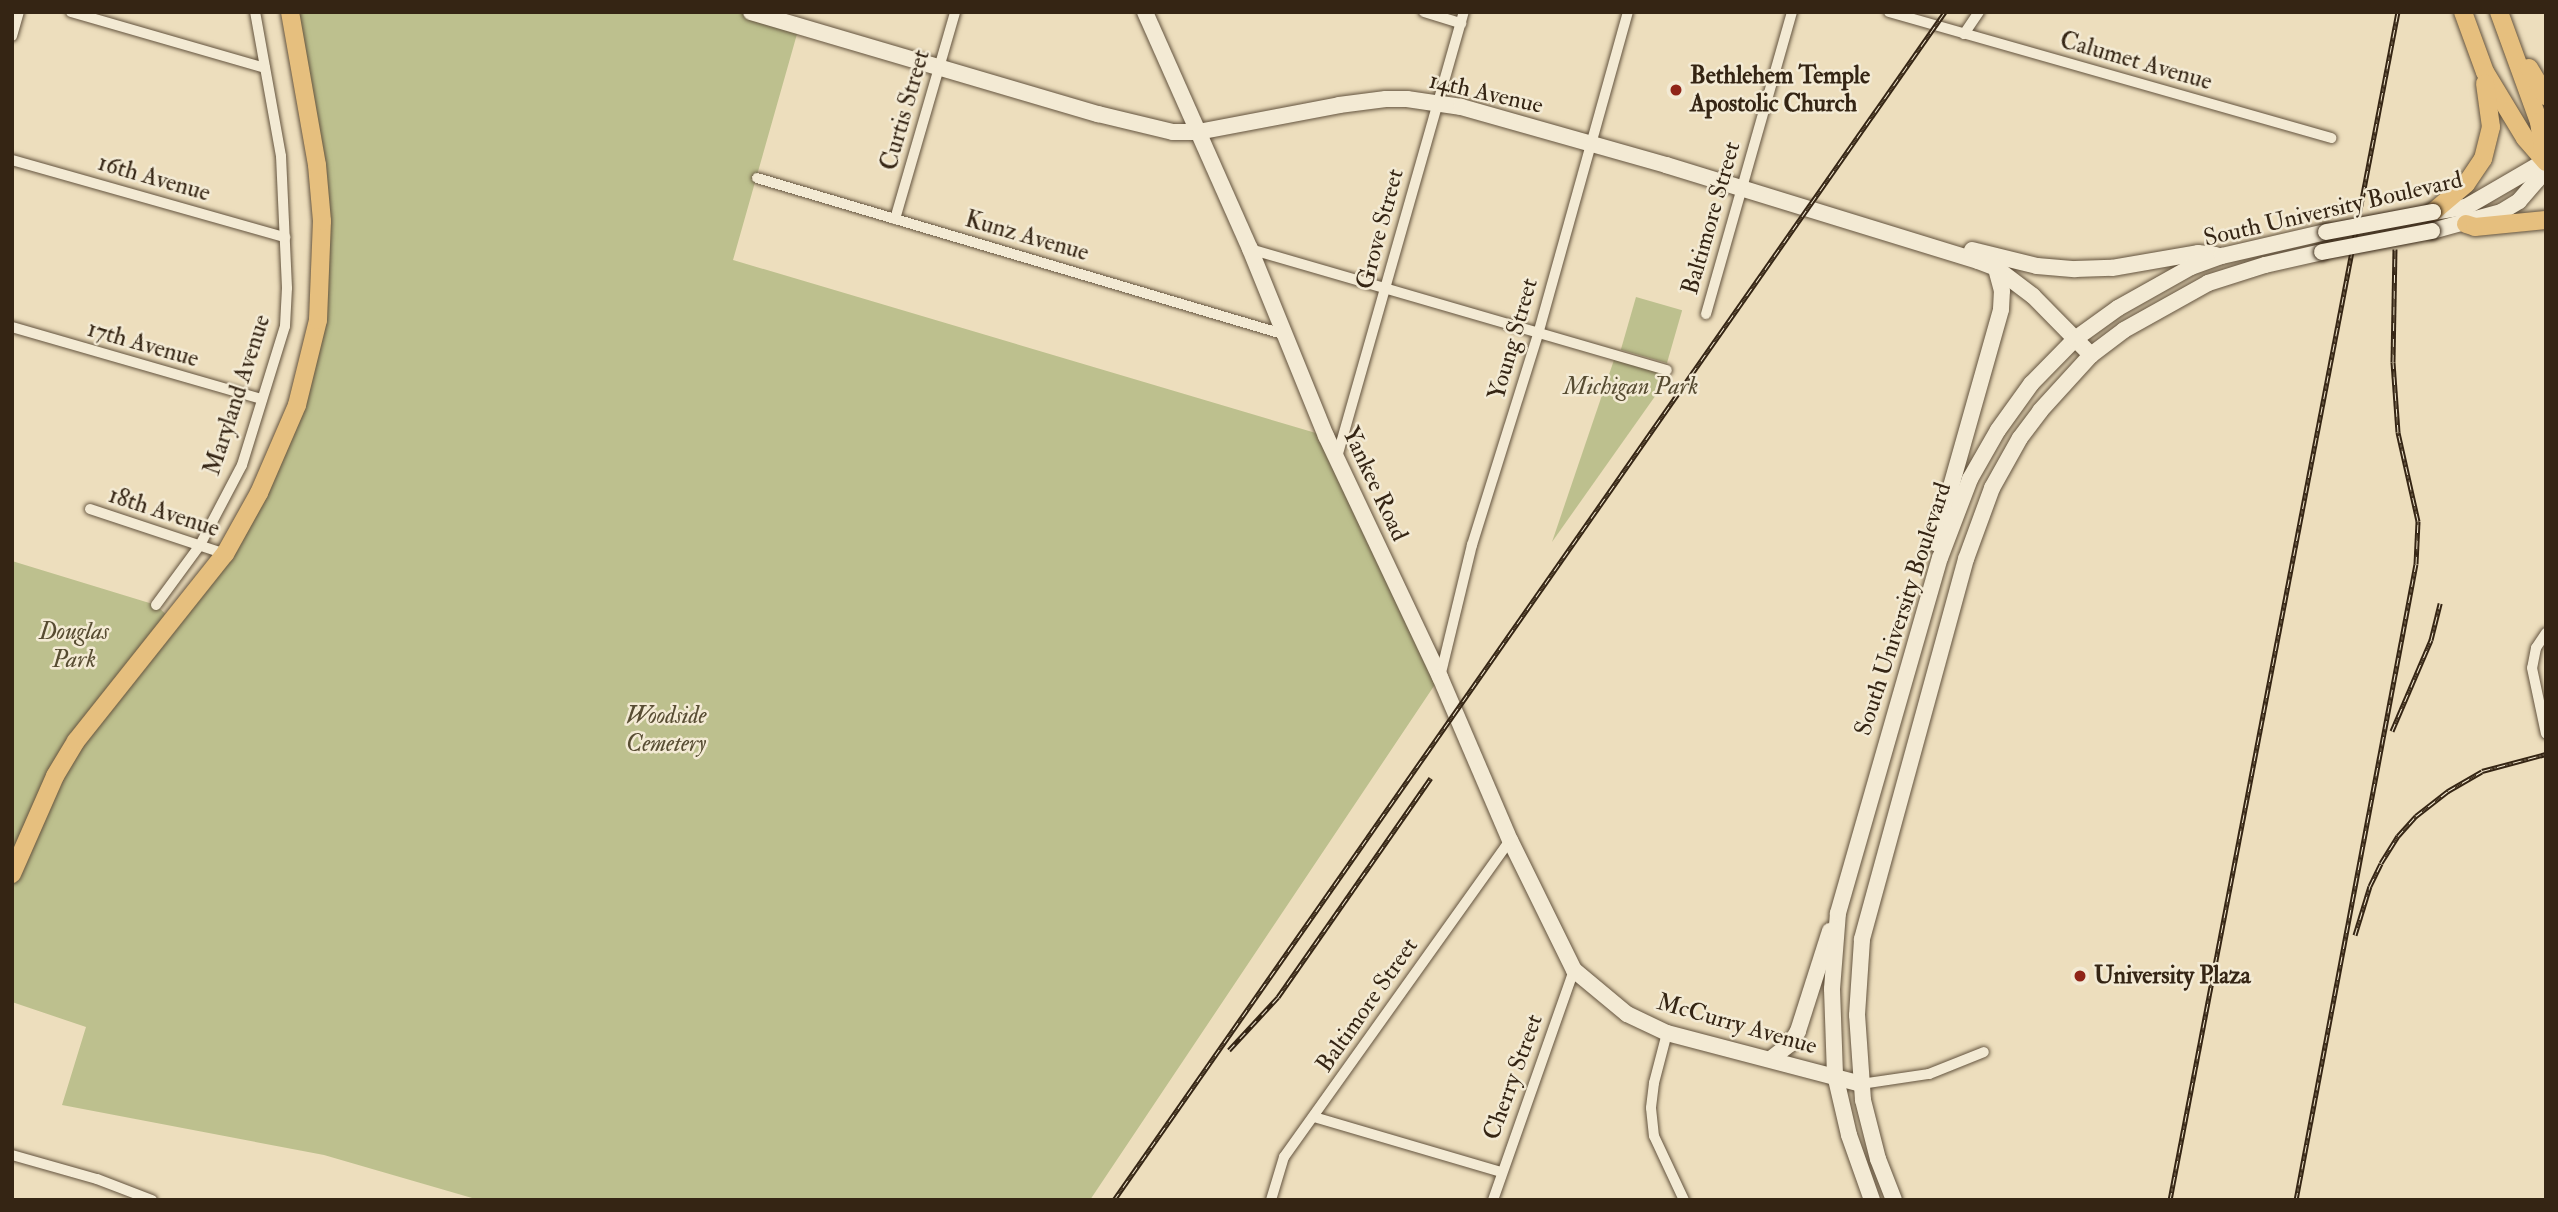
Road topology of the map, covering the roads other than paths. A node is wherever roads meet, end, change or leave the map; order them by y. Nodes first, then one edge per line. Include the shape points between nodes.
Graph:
1 (19, 12) edge
2 (71, 12) edge
3 (255, 12) edge
4 (290, 12) edge
5 (751, 12) edge
6 (955, 12) edge
7 (1144, 12) edge
8 (1156, 12) edge
9 (1424, 12) edge
10 (1629, 12) edge
11 (1793, 12) edge
12 (1889, 12) edge
13 (1979, 12) edge
14 (2463, 12) edge
15 (2499, 12) edge
16 (779, 16) edge
17 (1928, 17) edge
18 (1463, 18) edge
19 (1151, 29) junction
20 (2507, 33) junction
21 (1964, 34) junction
22 (12, 36) edge
23 (938, 67) junction
24 (265, 68) junction
25 (2485, 72) junction
26 (2546, 96) edge
27 (1437, 102) junction
28 (1198, 132) junction
29 (2331, 138) dead end
30 (1590, 143) junction
31 (12, 160) edge
32 (2545, 162) edge
33 (757, 178) dead end
34 (1741, 189) junction
35 (2433, 212) junction
36 (895, 219) junction
37 (2546, 220) edge
38 (2466, 223) junction
39 (285, 237) junction
40 (1250, 249) junction
41 (1956, 254) junction
42 (2222, 256) junction
43 (1996, 268) junction
44 (1385, 289) junction
45 (1706, 314) dead end
46 (12, 327) edge
47 (1538, 334) junction
48 (1286, 335) junction
49 (2075, 340) junction
50 (2091, 355) junction
51 (1667, 370) dead end
52 (262, 399) junction
53 (1337, 457) junction
54 (90, 509) dead end
55 (200, 545) junction
56 (225, 554) junction
57 (1940, 558) junction
58 (156, 605) dead end
59 (2546, 633) edge
60 (1440, 677) junction
61 (2546, 734) edge
62 (1510, 840) junction
63 (12, 874) edge
64 (1838, 913) junction
65 (1574, 970) junction
66 (1667, 1033) junction
67 (1984, 1052) dead end
68 (1772, 1058) junction
69 (1835, 1075) junction
70 (1861, 1084) junction
71 (1314, 1117) junction
72 (12, 1155) edge
73 (1501, 1172) junction
74 (152, 1200) edge
75 (1271, 1200) edge
76 (1493, 1200) edge
77 (1684, 1200) edge
78 (1872, 1200) edge
79 (1894, 1200) edge

1 - 22 street
2 - 24 street
3 - 24 street, Maryland Avenue
4 - 56 main road via 317,165 322,221 318,320 305,380 287,431
5 - 16 street, 14th Avenue
6 - 23 street, Curtis Street
7 - 19 street, Yankee Road
8 - 19 street
9 - 18 street
10 - 30 street, Young Street
11 - 34 street, Baltimore Street
12 - 17 street, Calumet Avenue
13 - 21 street
14 - 25 main road
15 - 20 main road
16 - 23 street, 14th Avenue
17 - 21 street, Calumet Avenue
18 - 27 street, Grove Street
19 - 28 street, Yankee Road
20 - 26 main road
20 - 32 main road via 2539,122
21 - 29 street, Calumet Avenue
23 - 28 street, 14th Avenue via 1098,114 1173,132
23 - 36 street, Curtis Street
24 - 39 street, Maryland Avenue via 281,156
25 - 32 main road
25 - 35 main road via 2491,127 2483,159 2466,184
27 - 28 street, 14th Avenue via 1362,102
27 - 30 street, 14th Avenue
27 - 44 street, Grove Street
28 - 40 street, Yankee Road
30 - 34 street, 14th Avenue
30 - 47 street, Young Street
31 - 39 street, 16th Avenue
32 - 35 street, South University Boulevard via 2466,207
32 - 38 street, South University Boulevard via 2519,201
33 - 36 street, Kunz Avenue
34 - 41 street, 14th Avenue
34 - 45 street, Baltimore Street
35 - 42 street, South University Boulevard, bridge
36 - 48 street, Kunz Avenue
37 - 38 main road via 2475,227
38 - 50 street, South University Boulevard, bridge via 2265,265 2208,283 2134,324
39 - 52 street, Maryland Avenue via 285,326
40 - 44 street
40 - 48 street, Yankee Road
41 - 42 street via 1974,250 2037,266 2075,269 2112,268 2198,253
41 - 43 street, 14th Avenue
42 - 49 street, South University Boulevard via 2140,293
43 - 49 street, 14th Avenue via 2033,296
43 - 57 street via 2001,309 1935,544
44 - 47 street
44 - 53 street, Grove Street
46 - 52 street, 17th Avenue
47 - 51 street
47 - 60 street, Young Street via 1472,545
48 - 53 street, Yankee Road
49 - 50 street, 14th Avenue
49 - 57 street, South University Boulevard via 2031,384 1998,430 1958,506
50 - 70 street, South University Boulevard via 2020,438 1992,488 1974,534 1862,939 1857,1013
52 - 55 street, Maryland Avenue via 242,465
53 - 60 street, Yankee Road
54 - 55 street, 18th Avenue
55 - 56 street, 18th Avenue
55 - 58 street, Maryland Avenue
56 - 63 main road via 76,741 44,798
57 - 64 street, South University Boulevard
59 - 61 street via 2536,648 2532,668
60 - 62 street, Yankee Road
62 - 65 street, Yankee Road
62 - 71 street, Baltimore Street
64 - 68 street via 1798,1031
64 - 69 street, South University Boulevard via 1833,967
65 - 66 street, McCurry Avenue via 1627,1014
65 - 73 street, Cherry Street
66 - 68 street, McCurry Avenue
66 - 77 street via 1654,1083 1653,1127
67 - 70 street via 1928,1074
68 - 69 street, McCurry Avenue
69 - 70 street, McCurry Avenue
69 - 78 street, South University Boulevard via 1849,1135
70 - 79 street, South University Boulevard via 1872,1138
71 - 73 street
71 - 75 street, Baltimore Street via 1284,1157
72 - 74 street
73 - 76 street, Cherry Street

